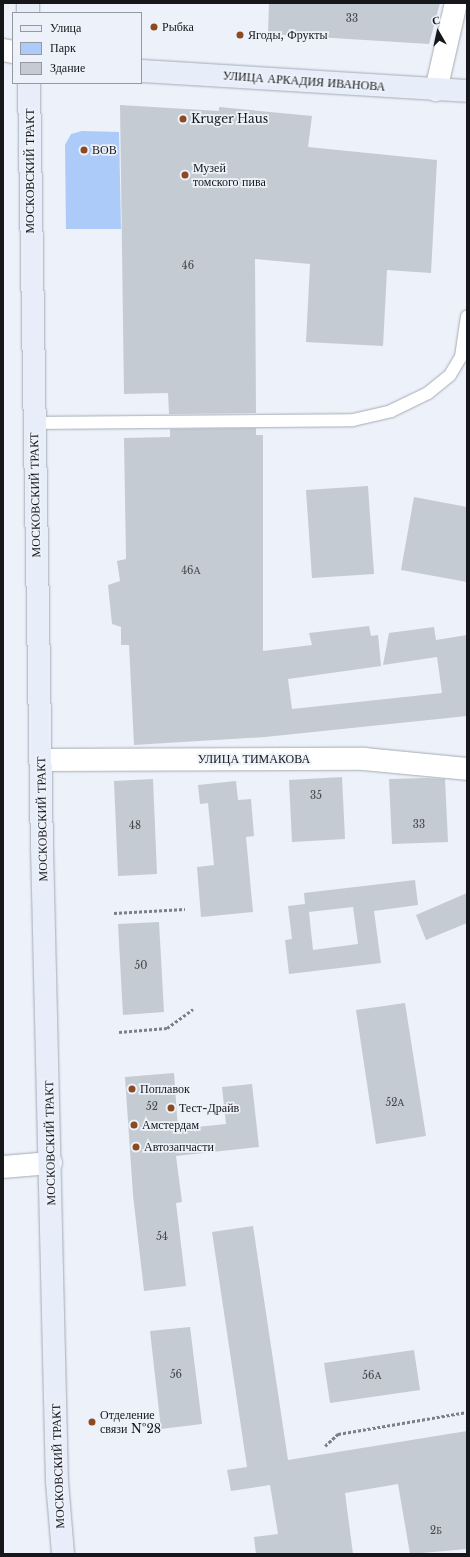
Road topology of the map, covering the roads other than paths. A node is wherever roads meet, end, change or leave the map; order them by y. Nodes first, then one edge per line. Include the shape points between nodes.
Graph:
1 (456, 3) edge
2 (142, 71) edge
3 (29, 84) edge
4 (436, 90) junction
5 (467, 91) edge
6 (467, 316) edge
7 (33, 423) junction
8 (41, 760) junction
9 (467, 768) edge
10 (51, 1163) junction
11 (3, 1167) edge
12 (63, 1554) edge

1 - 4 street
2 - 4 main road, УЛИЦА АРКАДИЯ ИВАНОВА
3 - 7 main road, МОСКОВСКИЙ ТРАКТ
4 - 5 main road, УЛИЦА АРКАДИЯ ИВАНОВА
6 - 7 lane via 461,357 450,375 428,393 391,411 352,420
7 - 8 main road, МОСКОВСКИЙ ТРАКТ
8 - 9 street, УЛИЦА ТИМАКОВА via 364,759
8 - 10 main road, МОСКОВСКИЙ ТРАКТ
10 - 11 street
10 - 12 main road, МОСКОВСКИЙ ТРАКТ via 57,1482

